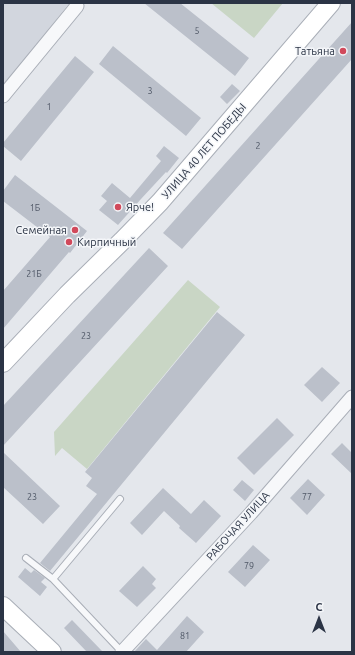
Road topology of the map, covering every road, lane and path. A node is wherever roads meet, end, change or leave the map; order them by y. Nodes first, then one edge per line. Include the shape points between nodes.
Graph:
1 (331, 3) edge
2 (77, 6) dead end
3 (3, 96) edge
4 (3, 363) edge
5 (352, 397) edge
6 (120, 499) dead end
7 (26, 558) dead end
8 (53, 579) junction
9 (3, 606) edge
10 (52, 652) edge
11 (122, 652) edge

1 - 4 street, УЛИЦА 40 ЛЕТ ПОБЕДЫ via 160,202
2 - 3 street
5 - 11 street, РАБОЧАЯ УЛИЦА via 251,512
6 - 8 lane
7 - 8 lane
8 - 11 lane
9 - 10 street

